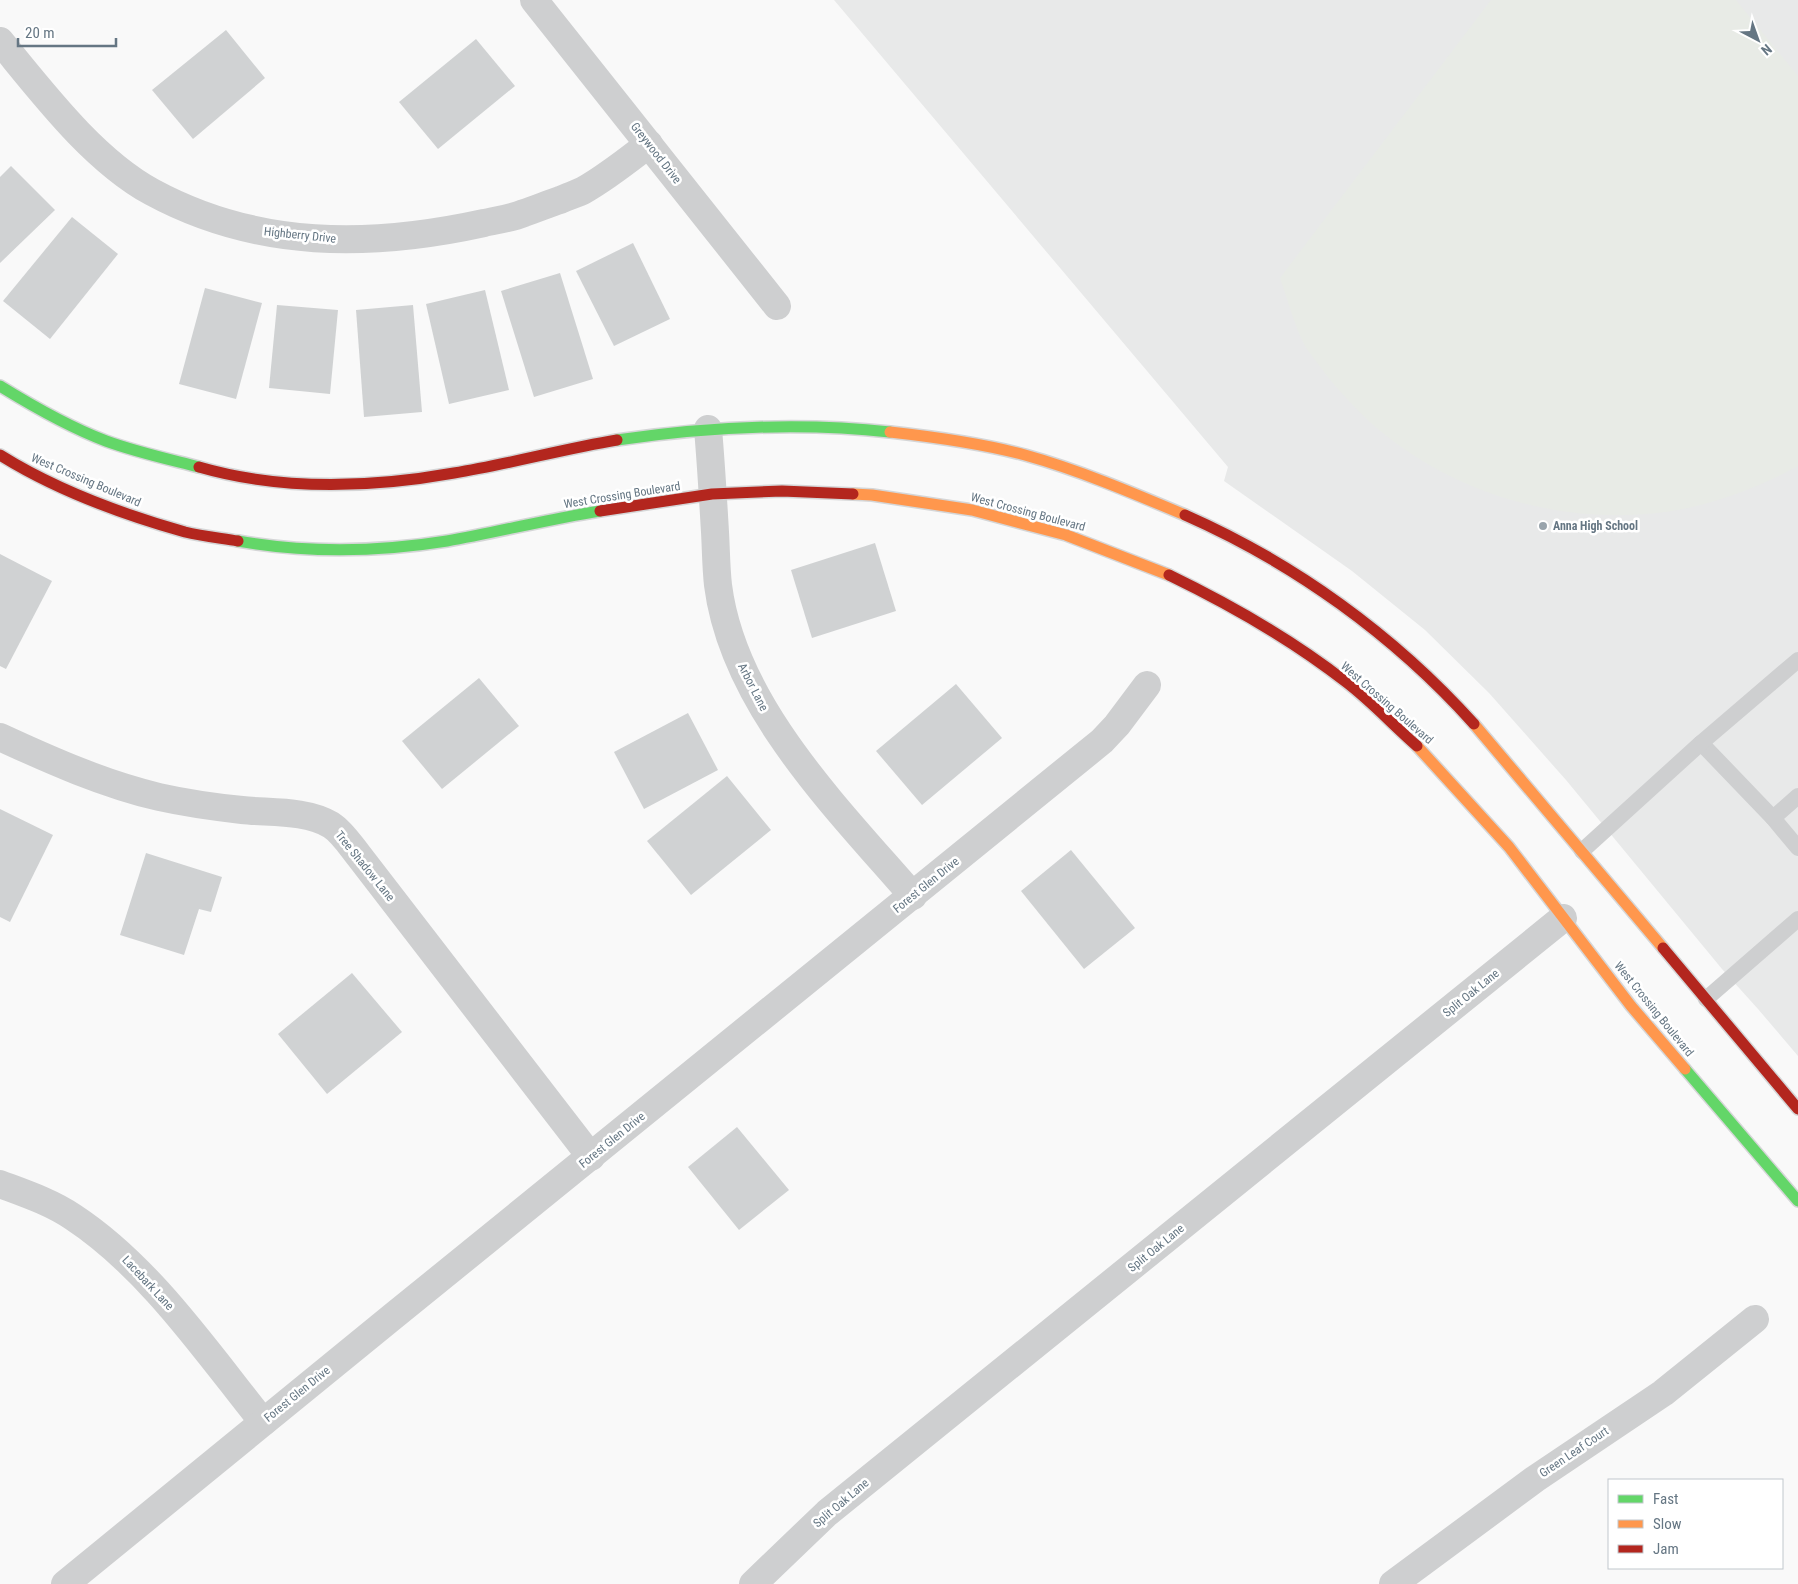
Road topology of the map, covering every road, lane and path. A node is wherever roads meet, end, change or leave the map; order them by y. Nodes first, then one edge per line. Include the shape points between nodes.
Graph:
1 (534, 0) edge
2 (0, 41) edge
3 (649, 144) junction
4 (777, 306) dead end
5 (0, 386) edge
6 (708, 429) junction
7 (0, 455) edge
8 (712, 494) junction
9 (1798, 660) edge
10 (1147, 685) dead end
11 (0, 737) edge
12 (1702, 743) junction
13 (1798, 796) edge
14 (1773, 818) junction
15 (1798, 848) edge
16 (1582, 851) junction
17 (913, 896) junction
18 (1563, 918) junction
19 (1798, 919) edge
20 (1706, 1000) junction
21 (1798, 1109) edge
22 (591, 1157) junction
23 (0, 1184) edge
24 (1798, 1201) edge
25 (1755, 1319) dead end
26 (263, 1422) junction
27 (65, 1584) edge
28 (754, 1584) edge
29 (1393, 1584) edge

1 - 3 street, Greywood Drive
2 - 3 street, Highberry Drive via 50,102 121,171 152,192 194,211 236,227 286,236 332,240 393,237 460,228 523,214 583,190
3 - 4 street, Greywood Drive
5 - 6 street via 64,423 121,446 232,476 309,483 391,482 643,436
6 - 8 street, Arbor Lane
6 - 16 street via 812,427 874,430 928,436 1013,452 1140,496 1203,523 1287,568 1391,644 1460,709
7 - 8 street, West Crossing Boulevard via 31,474 113,509 186,532 271,547 356,550 446,541 580,514
8 - 17 street, Arbor Lane via 718,586 736,654 753,690 811,777
8 - 18 street, West Crossing Boulevard via 782,491 872,495 972,510 1066,535 1163,572 1218,598 1263,624 1346,682 1419,748 1509,847
9 - 12 lane
10 - 17 street, Forest Glen Drive via 1102,741
11 - 22 street, Tree Shadow Lane via 77,771 159,797 311,817 331,825 345,838
12 - 14 lane
12 - 16 lane
13 - 14 lane
14 - 15 lane
16 - 20 street
17 - 22 street, Forest Glen Drive
18 - 24 street, West Crossing Boulevard via 1631,1006
18 - 28 street, Split Oak Lane via 827,1513
19 - 20 lane
20 - 21 street
22 - 26 street, Forest Glen Drive
23 - 26 street, Lacebark Lane via 71,1215 124,1257 160,1294
25 - 29 street, Green Leaf Court via 1663,1393 1535,1479
26 - 27 street, Forest Glen Drive

